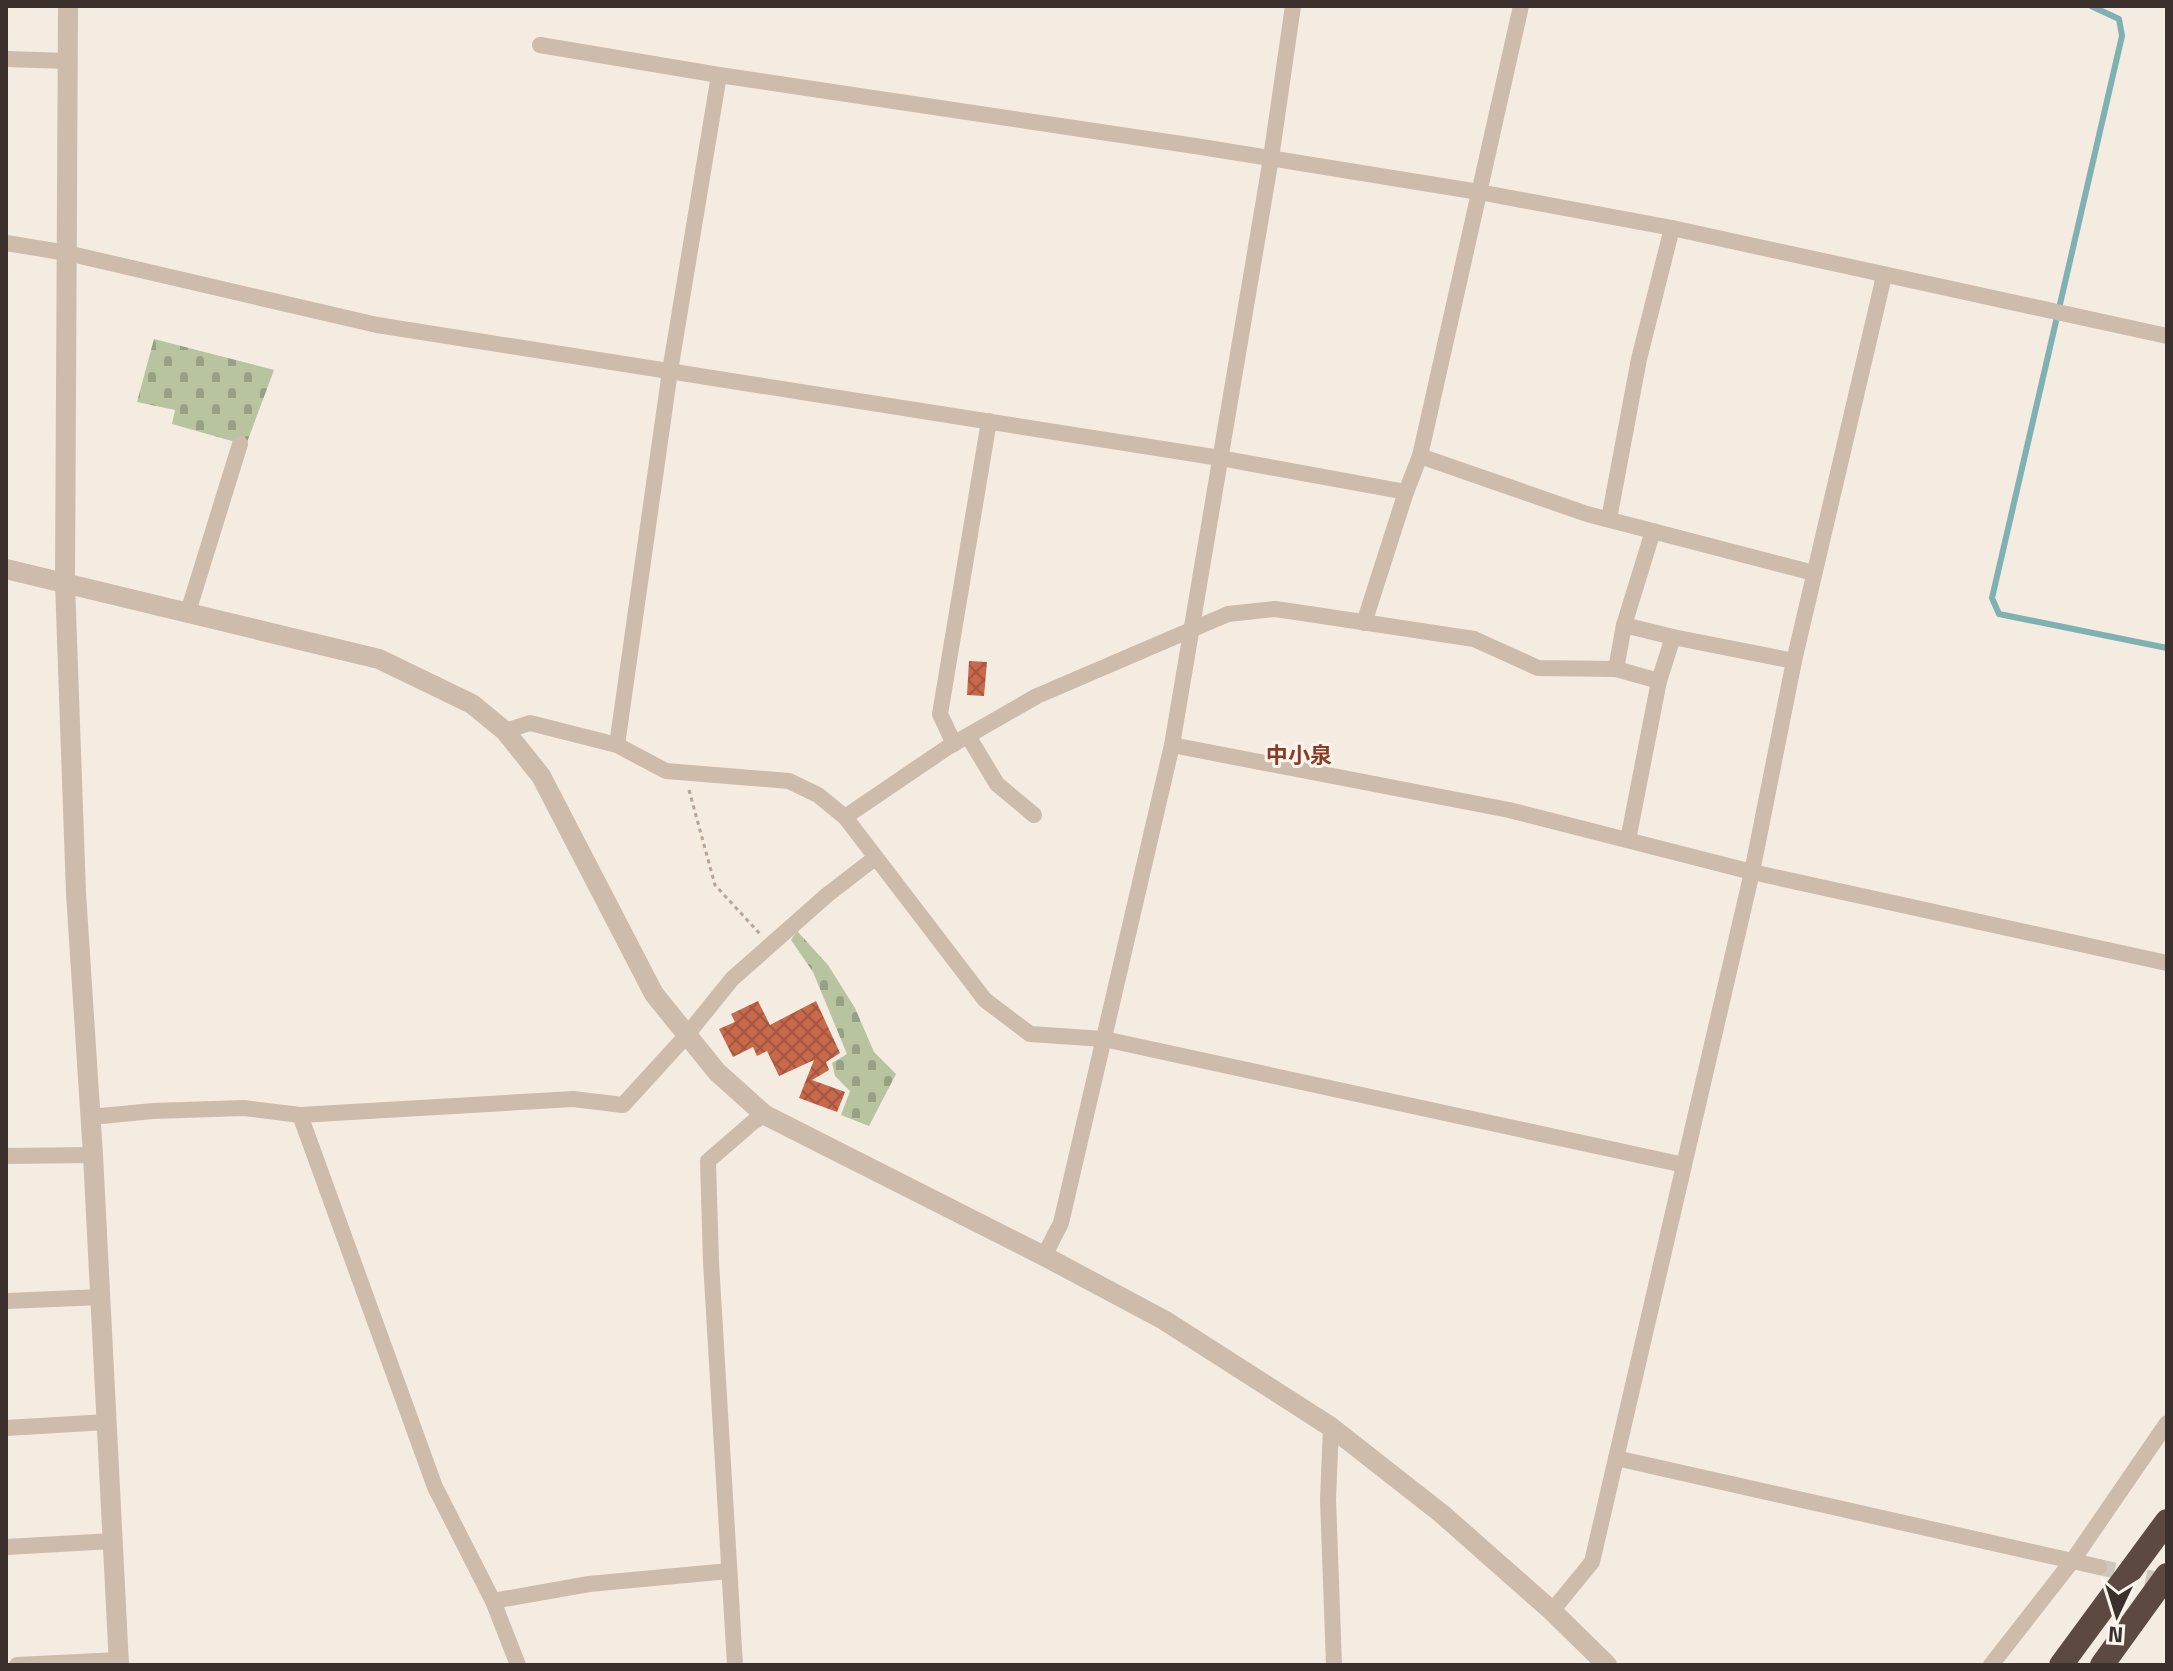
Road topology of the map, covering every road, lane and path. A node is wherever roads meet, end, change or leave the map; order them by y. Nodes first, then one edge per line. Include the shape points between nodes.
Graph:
1 (68, 6) edge
2 (1293, 6) edge
3 (1521, 6) edge
4 (540, 45) dead end
5 (6, 59) edge
6 (68, 61) junction
7 (719, 75) junction
8 (1271, 158) junction
9 (1479, 192) junction
10 (1672, 228) junction
11 (6, 243) edge
12 (67, 253) junction
13 (1884, 276) junction
14 (2167, 336) edge
15 (670, 371) junction
16 (989, 421) junction
17 (240, 444) dead end
18 (1420, 456) junction
19 (1220, 458) junction
20 (1406, 492) junction
21 (1609, 519) junction
22 (1653, 531) junction
23 (6, 569) edge
24 (1814, 573) junction
25 (65, 583) junction
26 (188, 612) junction
27 (1364, 623) junction
28 (1624, 625) junction
29 (1190, 630) junction
30 (1673, 637) junction
31 (1794, 661) junction
32 (1616, 669) junction
33 (1659, 681) junction
34 (505, 731) junction
35 (961, 740) junction
36 (617, 745) junction
37 (1172, 745) junction
38 (684, 773) junction
39 (1034, 815) dead end
40 (845, 817) junction
41 (1628, 840) junction
42 (875, 858) junction
43 (1752, 872) junction
44 (770, 945) junction
45 (2167, 963) edge
46 (686, 1036) junction
47 (1104, 1039) junction
48 (300, 1115) junction
49 (765, 1115) junction
50 (91, 1117) junction
51 (93, 1155) junction
52 (6, 1156) edge
53 (1684, 1165) junction
54 (1044, 1256) junction
55 (101, 1297) junction
56 (6, 1301) edge
57 (107, 1422) junction
58 (2167, 1423) edge
59 (1331, 1427) junction
60 (6, 1428) edge
61 (1616, 1458) junction
62 (2167, 1521) edge
63 (113, 1541) junction
64 (6, 1547) edge
65 (2073, 1560) junction
66 (2099, 1567) tunnel mouth
67 (729, 1571) junction
68 (2167, 1575) edge
69 (493, 1601) junction
70 (1552, 1611) junction
71 (119, 1662) edge
72 (17, 1665) edge
73 (518, 1665) edge
74 (735, 1665) edge
75 (1334, 1665) edge
76 (1607, 1665) edge
77 (1991, 1665) edge
78 (2061, 1665) edge
79 (2102, 1665) edge

1 - 6 street
2 - 8 street
3 - 9 street
4 - 7 street
5 - 6 street
6 - 12 street
7 - 8 street
7 - 15 street
8 - 9 street
8 - 19 street
9 - 10 street
9 - 18 street
10 - 13 street
10 - 21 street via 1639,359
11 - 12 street
12 - 15 street via 377,325
12 - 25 street
13 - 14 street
13 - 24 street
15 - 16 street
15 - 36 street
16 - 19 street
16 - 35 street via 940,714
17 - 26 street
18 - 20 street
18 - 21 street
19 - 20 street
19 - 29 street
20 - 27 street
21 - 22 street
22 - 24 street
22 - 28 street
23 - 25 street
24 - 31 street
25 - 26 street
25 - 50 street via 76,893
26 - 34 street via 379,659 472,704
27 - 29 street via 1275,609 1228,614
27 - 32 street via 1474,639 1538,668
28 - 30 street
28 - 32 street
29 - 35 street via 1037,696
29 - 37 street
30 - 31 street
30 - 33 street
31 - 43 street
32 - 33 street
33 - 41 street
34 - 36 street via 530,723
34 - 46 street via 541,776 654,994
35 - 39 street via 997,784
35 - 40 street
36 - 38 street via 666,771
37 - 41 street via 1509,810
37 - 47 street
38 - 40 street via 789,781
38 - 44 path via 715,885
40 - 42 street
41 - 43 street
42 - 44 street
42 - 47 street via 985,1000 1030,1034
43 - 45 street
43 - 53 street
44 - 46 street via 732,979
46 - 48 street via 623,1105 573,1099
46 - 49 street
47 - 53 street
47 - 54 street via 1061,1223
48 - 50 street via 244,1108
48 - 69 street via 435,1487
49 - 54 street
49 - 67 street via 708,1161
50 - 51 street
51 - 52 street
51 - 55 street
53 - 61 street
54 - 59 street via 1164,1320
55 - 56 street
55 - 57 street
57 - 60 street
57 - 63 street
58 - 65 street
59 - 70 street via 1442,1514
59 - 75 street
61 - 65 street
61 - 70 street via 1592,1562
62 - 78 highway
63 - 64 street
63 - 71 street
65 - 66 street
65 - 77 street
67 - 69 street via 589,1584
67 - 74 street
68 - 79 highway
69 - 73 street
70 - 76 street
71 - 72 street

